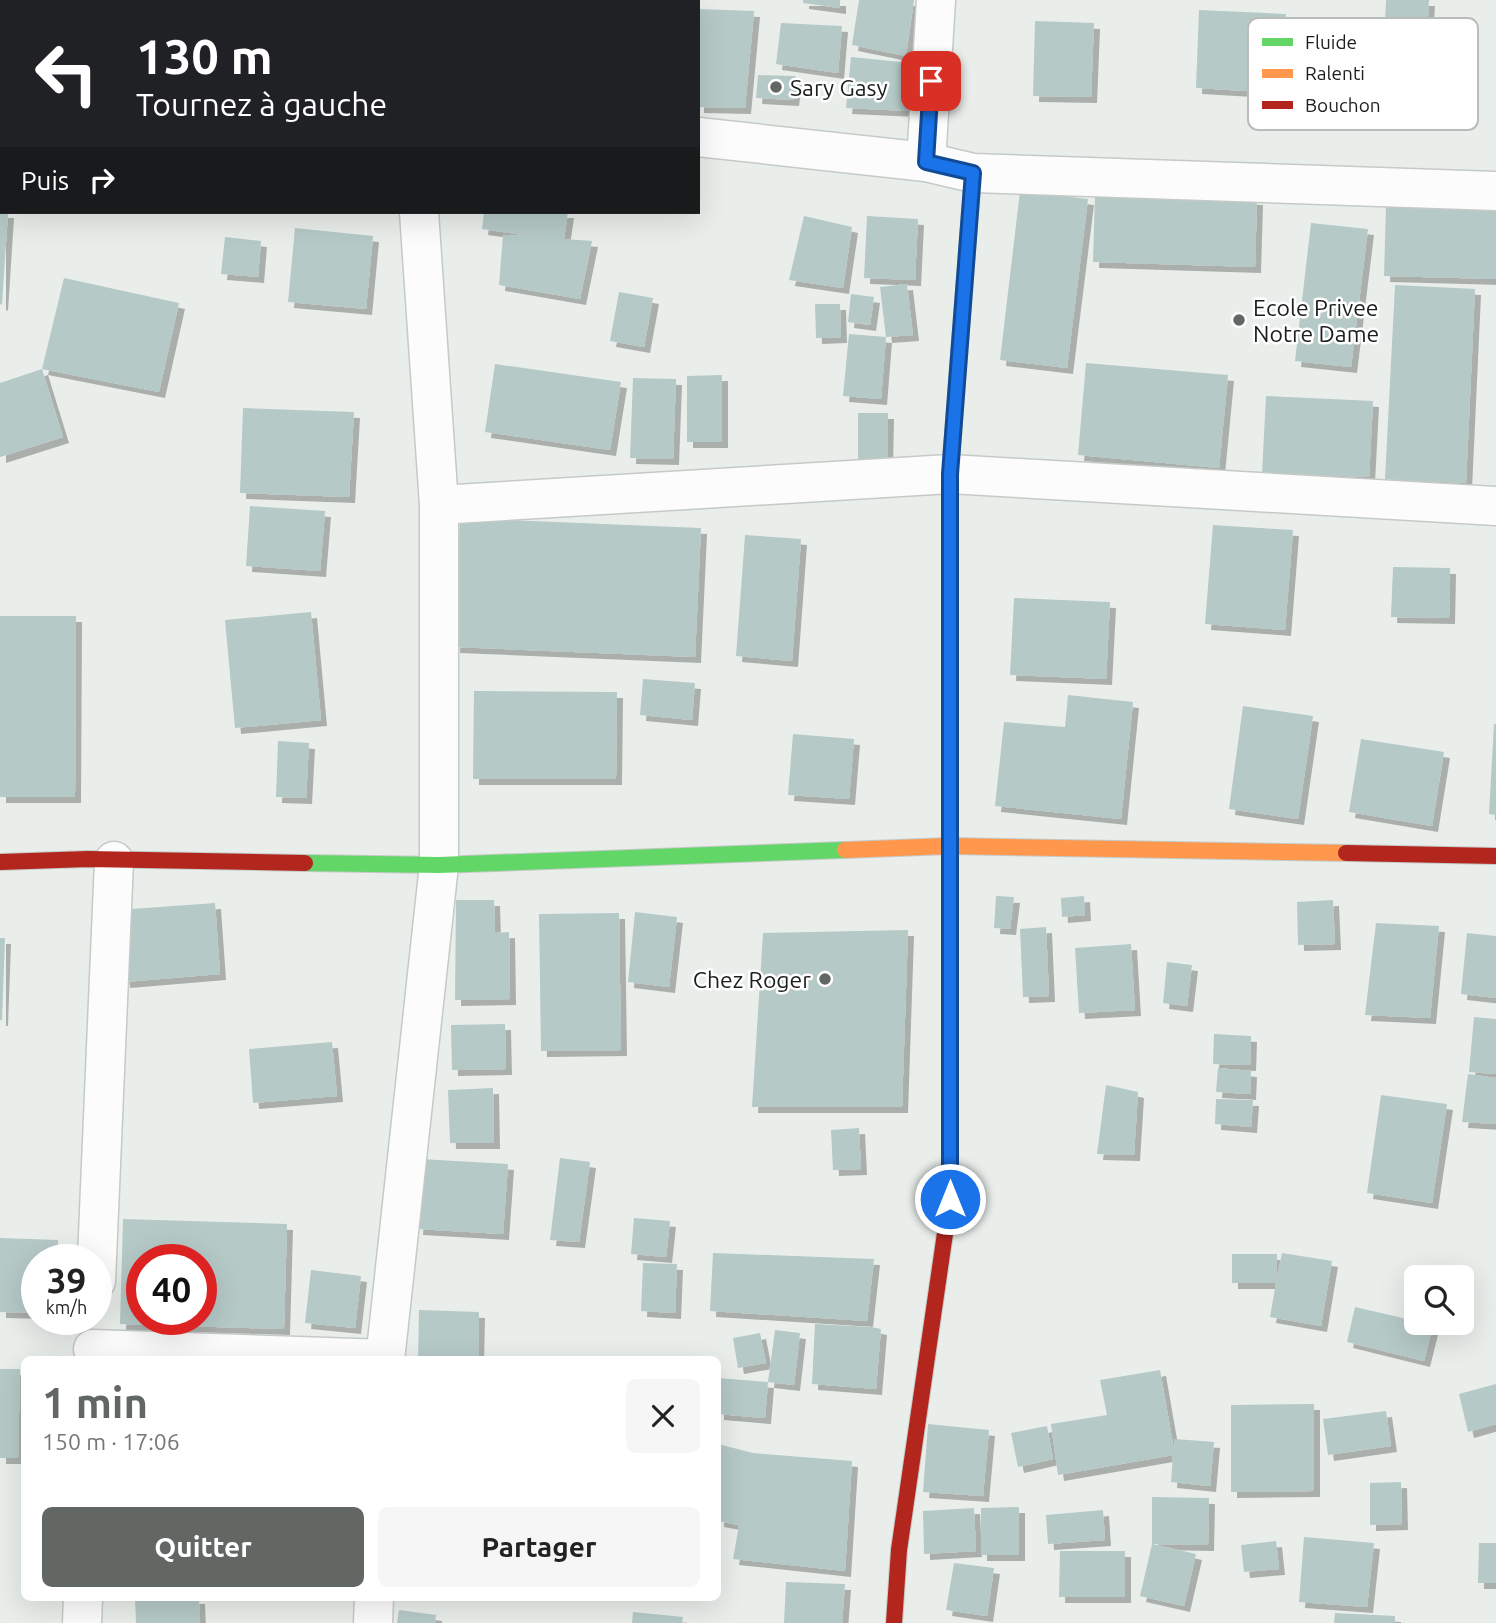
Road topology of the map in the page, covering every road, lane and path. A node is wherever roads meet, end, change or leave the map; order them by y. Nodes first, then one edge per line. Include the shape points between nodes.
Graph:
1 (936, 0) edge
2 (700, 137) edge
3 (926, 162) junction
4 (973, 173) junction
5 (1496, 191) edge
6 (419, 214) edge
7 (950, 474) junction
8 (439, 505) junction
9 (1496, 506) edge
10 (949, 846) junction
11 (1496, 856) edge
12 (114, 861) junction
13 (0, 862) edge
14 (439, 865) junction
15 (98, 1244) edge
16 (94, 1343) edge
17 (330, 1356) edge
18 (385, 1356) edge
19 (83, 1601) edge
20 (374, 1601) edge
21 (82, 1623) edge
22 (373, 1623) edge
23 (894, 1623) edge

1 - 3 street
2 - 3 street
3 - 4 street
4 - 5 street
4 - 7 street
6 - 8 street
7 - 8 street
7 - 9 street
7 - 10 street
8 - 14 street
10 - 11 street
10 - 14 street
10 - 23 street via 950,1199 899,1550
12 - 13 street
12 - 14 street
12 - 15 street
14 - 18 street
16 - 17 street
19 - 21 street
20 - 22 street

